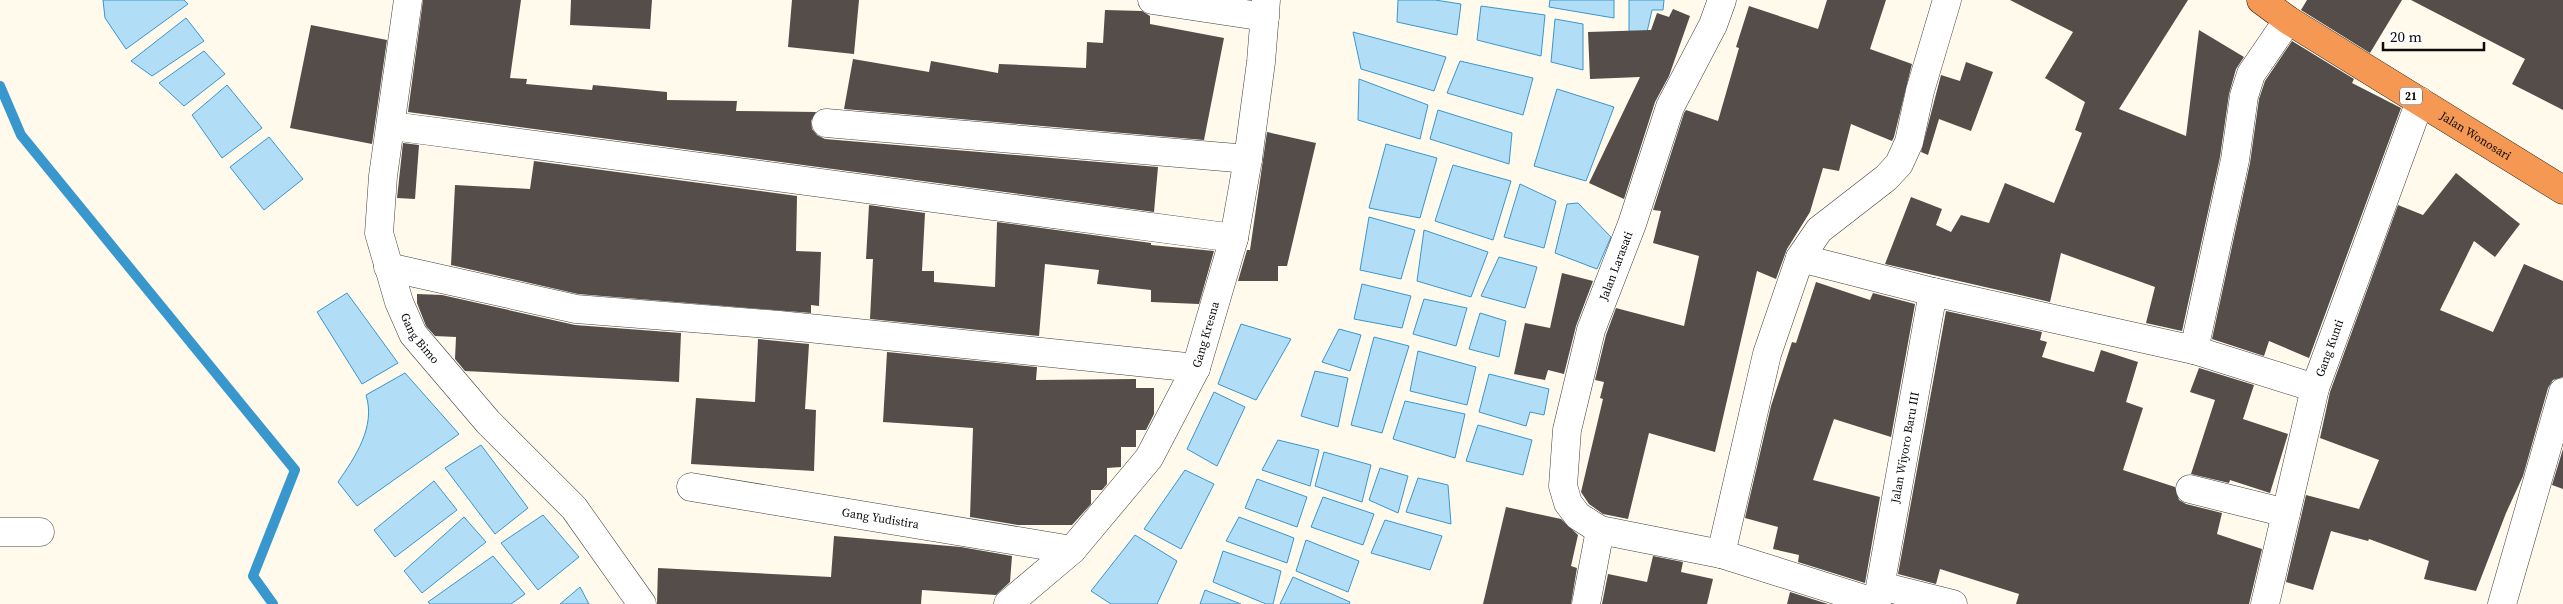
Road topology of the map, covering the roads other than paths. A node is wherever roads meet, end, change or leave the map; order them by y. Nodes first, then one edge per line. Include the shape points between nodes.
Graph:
1 (408, 0) edge
2 (1152, 0) edge
3 (1722, 0) edge
4 (1947, 0) edge
5 (2262, 0) edge
6 (1265, 8) edge
7 (2288, 20) junction
8 (2420, 101) junction
9 (826, 122) dead end
10 (392, 126) junction
11 (1248, 159) junction
12 (2563, 190) edge
13 (1234, 238) junction
14 (1800, 258) junction
15 (388, 267) junction
16 (1933, 292) junction
17 (2194, 350) junction
18 (1196, 368) junction
19 (2315, 388) junction
20 (2563, 392) edge
21 (691, 487) dead end
22 (2190, 489) dead end
23 (2286, 513) junction
24 (1600, 530) junction
25 (0, 532) edge
26 (40, 532) dead end
27 (1072, 550) junction
28 (1721, 554) junction
29 (1878, 598) edge
30 (642, 604) edge
31 (1008, 604) edge
32 (1586, 604) edge
33 (1953, 604) edge
34 (2265, 604) edge
35 (2502, 604) edge

1 - 10 street, Gang Bimo
2 - 6 street
3 - 24 street, Jalan Larasati via 1713,25 1670,107 1632,224 1591,330 1567,430 1563,486 1568,503 1578,516
4 - 14 street via 1920,90 1909,142 1899,164 1886,178 1819,230
5 - 7 highway, Jalan Wonosari / 21
6 - 11 street, Gang Kresna
7 - 8 highway, Jalan Wonosari / 21
7 - 17 street via 2251,74 2244,96 2235,160
8 - 12 highway, Jalan Wonosari / 21
8 - 19 street, Gang Kunti
9 - 11 street
10 - 13 street
10 - 15 street, Gang Bimo via 383,176 379,233
11 - 13 street, Gang Kresna
13 - 18 street, Gang Kresna
14 - 16 street
14 - 28 street via 1767,354
15 - 18 street via 576,309 779,325
15 - 30 street, Gang Bimo via 413,334 488,422 574,508
16 - 17 street
16 - 29 street, Jalan Wiyoro Baru III
17 - 19 street
18 - 27 street, Gang Kresna via 1149,458
19 - 23 street, Gang Kunti
20 - 35 street
21 - 27 street, Gang Yudistira
22 - 23 street
23 - 34 street, Gang Kunti
24 - 28 street
24 - 32 street
25 - 26 street
27 - 31 street, Gang Kresna
28 - 29 street
29 - 33 street

